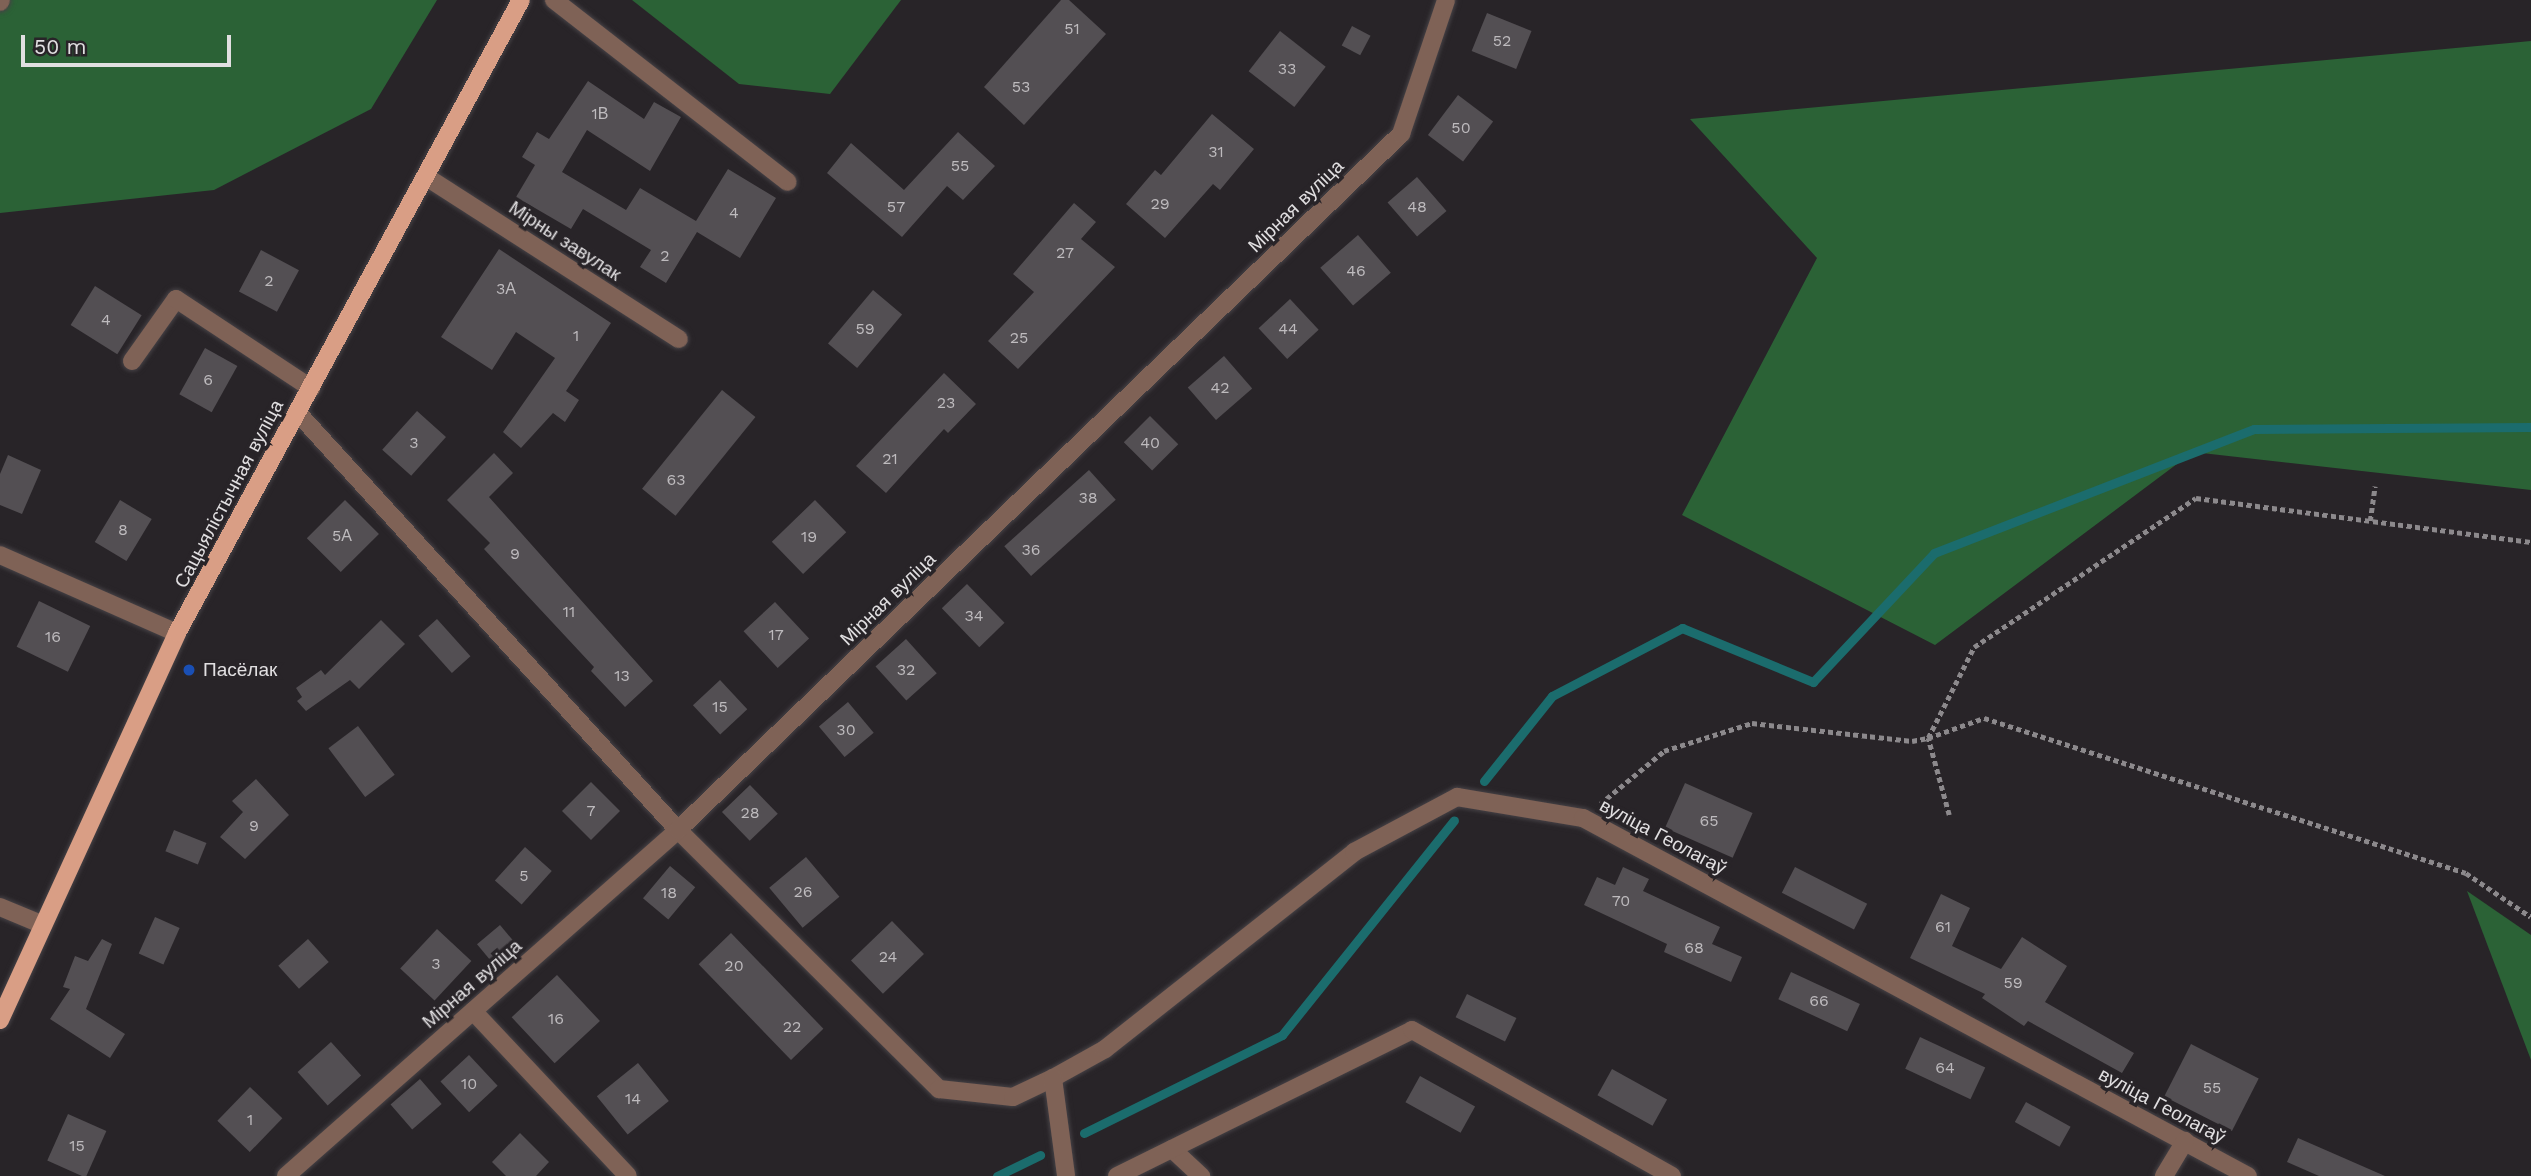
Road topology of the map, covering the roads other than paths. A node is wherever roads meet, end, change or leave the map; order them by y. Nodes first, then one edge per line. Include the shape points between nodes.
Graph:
1 (521, 0) edge
2 (554, 0) edge
3 (1447, 0) edge
4 (428, 178) junction
5 (788, 182) dead end
6 (679, 339) dead end
7 (132, 361) dead end
8 (311, 388) junction
9 (297, 412) junction
10 (0, 555) edge
11 (177, 633) junction
12 (678, 830) junction
13 (0, 907) edge
14 (41, 925) junction
15 (473, 1011) junction
16 (0, 1020) edge
17 (1053, 1079) junction
18 (2185, 1141) junction
19 (1172, 1149) junction
20 (286, 1176) edge
21 (628, 1176) edge
22 (1066, 1176) edge
23 (1117, 1176) edge
24 (1201, 1176) edge
25 (1672, 1176) edge
26 (2164, 1176) edge
27 (2248, 1176) edge

1 - 4 main road, Сацыялістычная вуліца
2 - 5 street
3 - 12 street, Мірная вуліца via 1401,134
4 - 6 street, Мірны завулак
4 - 8 main road, Сацыялістычная вуліца
7 - 8 street via 176,299
8 - 9 main road, Сацыялістычная вуліца
9 - 11 main road, Сацыялістычная вуліца
9 - 12 street, вуліца Геолагаў
10 - 11 street
11 - 14 main road, Сацыялістычная вуліца
12 - 15 street, Мірная вуліца
12 - 17 street, вуліца Геолагаў via 939,1089 1013,1097
13 - 14 street
14 - 16 main road, Сацыялістычная вуліца
15 - 20 street, Мірная вуліца
15 - 21 street
17 - 18 street, вуліца Геолагаў via 1105,1049 1354,852 1457,797 1583,818
17 - 22 street
18 - 26 street
18 - 27 street, вуліца Геолагаў
19 - 23 street
19 - 24 street
19 - 25 street via 1412,1030

